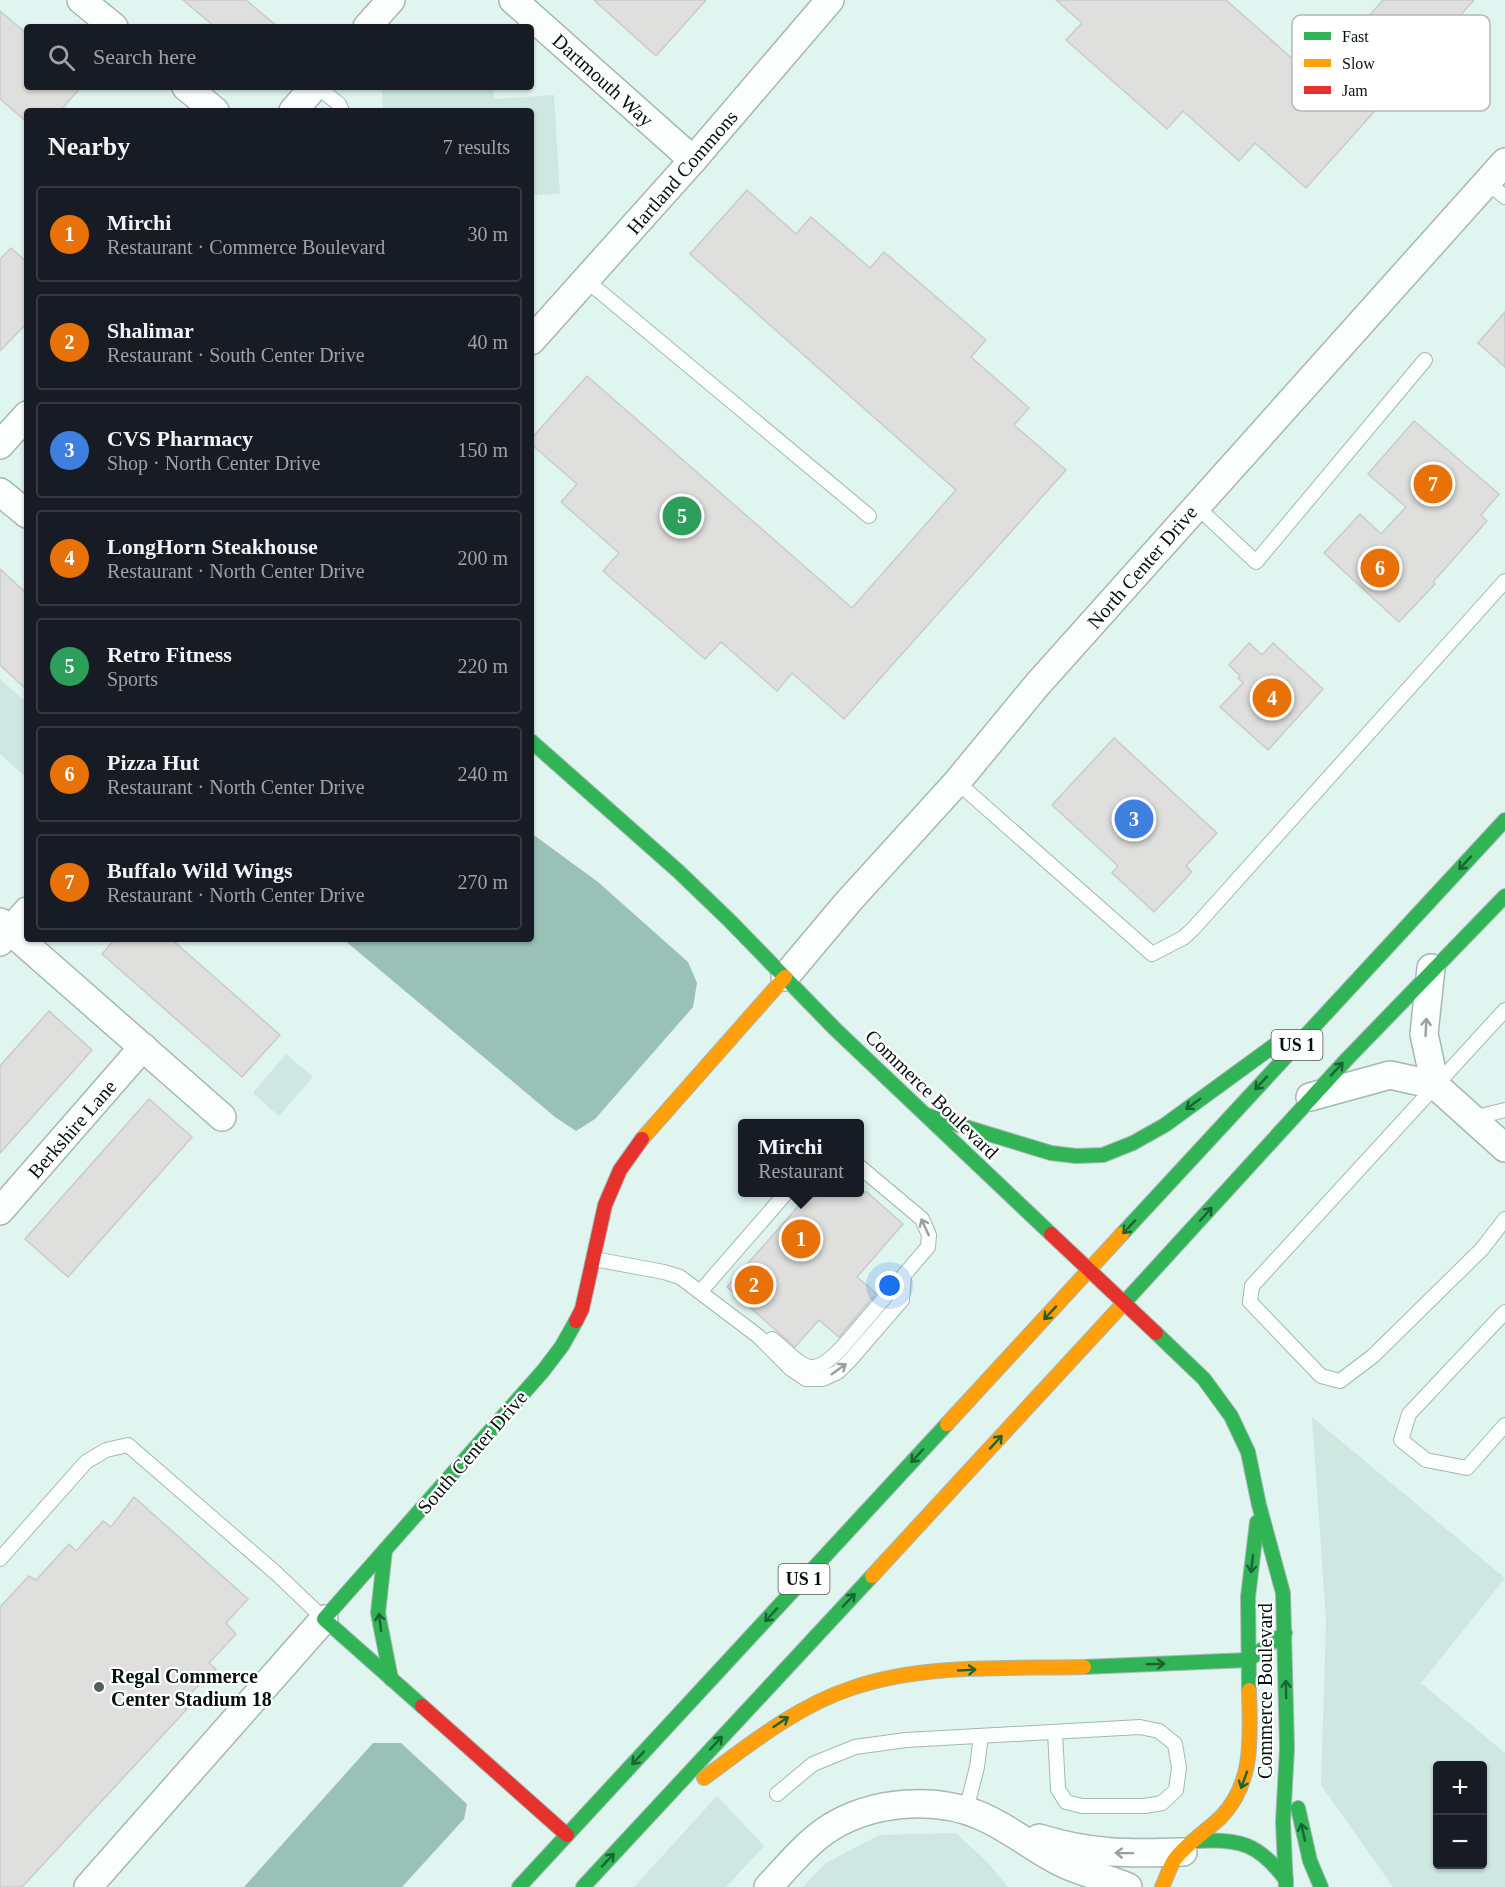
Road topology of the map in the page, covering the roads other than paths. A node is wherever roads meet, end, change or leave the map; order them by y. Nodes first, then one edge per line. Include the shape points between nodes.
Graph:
1 (81, 0) edge
2 (391, 0) edge
3 (513, 0) edge
4 (831, 0) edge
5 (110, 24) edge
6 (370, 24) edge
7 (190, 90) edge
8 (313, 90) edge
9 (320, 90) edge
10 (211, 108) edge
11 (297, 108) edge
12 (341, 108) edge
13 (693, 160) junction
14 (1505, 162) edge
15 (1496, 189) edge
16 (586, 280) junction
17 (534, 338) edge
18 (1425, 360) dead end
19 (24, 418) edge
20 (0, 445) edge
21 (0, 492) edge
22 (1196, 506) junction
23 (24, 512) edge
24 (869, 516) dead end
25 (1505, 581) edge
26 (534, 744) edge
27 (957, 782) junction
28 (1505, 820) edge
29 (1505, 896) edge
30 (9, 926) edge
31 (24, 940) edge
32 (27, 942) edge
33 (1431, 968) junction
34 (784, 977) junction
35 (1342, 995) junction
36 (1505, 1010) edge
37 (143, 1047) junction
38 (1436, 1085) junction
39 (1310, 1097) junction
40 (1505, 1110) edge
41 (926, 1115) junction
42 (222, 1117) dead end
43 (1473, 1118) junction
44 (1505, 1148) edge
45 (864, 1170) edge
46 (783, 1197) edge
47 (0, 1211) edge
48 (1505, 1220) edge
49 (594, 1259) junction
50 (1089, 1270) junction
51 (701, 1291) junction
52 (1124, 1303) junction
53 (1505, 1312) edge
54 (1505, 1425) edge
55 (1259, 1505) junction
56 (385, 1550) junction
57 (0, 1559) edge
58 (324, 1619) junction
59 (1285, 1634) junction
60 (1248, 1660) junction
61 (391, 1679) junction
62 (1055, 1732) junction
63 (981, 1736) junction
64 (1287, 1748) junction
65 (777, 1794) dead end
66 (966, 1810) junction
67 (1002, 1827) junction
68 (634, 1832) junction
69 (567, 1835) junction
70 (1189, 1846) junction
71 (1286, 1883) edge
72 (88, 1887) edge
73 (519, 1887) edge
74 (583, 1887) edge
75 (768, 1887) edge
76 (1128, 1887) edge
77 (1162, 1887) edge
78 (1321, 1887) edge

1 - 5 street
2 - 6 street
3 - 13 street, Dartmouth Way
4 - 13 street, Hartland Commons
7 - 10 street
8 - 11 street
9 - 12 lane
13 - 16 street, Hartland Commons
14 - 15 street, North Center Drive
15 - 22 street, North Center Drive
16 - 17 street, Hartland Commons
16 - 24 lane
18 - 22 lane via 1256,562
19 - 20 street
21 - 23 street
22 - 27 street, North Center Drive
25 - 27 lane via 1192,929 1152,954
26 - 34 main road, Commerce Boulevard via 678,871
27 - 34 street, North Center Drive
28 -> 35 main road, US 1
29 - 33 main road, US 1
30 - 31 street
32 - 37 street
38 -> 33 street via 1424,1034
39 -> 33 main road, US 1
34 - 41 main road, Commerce Boulevard
34 - 49 main road, South Center Drive via 622,1166 610,1191
35 -> 41 main road via 1165,1125 1103,1155 1052,1153
35 -> 50 main road, US 1
36 - 38 lane
37 - 42 street
37 - 47 street, Berkshire Lane
38 - 39 street via 1390,1075
38 - 43 street
38 - 48 lane via 1252,1287 1250,1302 1321,1376 1340,1381 1373,1356 1482,1249
52 -> 39 main road, US 1
40 - 43 lane
41 - 50 main road, Commerce Boulevard
43 - 44 street
51 -> 45 lane via 806,1379 823,1379 838,1372 902,1300 904,1276 928,1247 929,1235 922,1219
46 - 51 lane
49 - 51 lane via 680,1276
49 - 56 main road, South Center Drive via 582,1309 562,1346
50 - 52 main road, Commerce Boulevard
50 -> 69 main road, US 1
52 - 55 main road, Commerce Boulevard via 1204,1379 1231,1416 1248,1452
68 -> 52 main road, US 1
53 - 54 lane via 1409,1414 1401,1440 1426,1460 1467,1468
55 - 59 main road, Commerce Boulevard via 1283,1593
55 -> 60 main road, Commerce Boulevard via 1248,1597
56 - 58 main road, South Center Drive
61 -> 56 main road via 378,1613
57 - 58 lane via 86,1462 106,1450 128,1445
58 - 61 main road
58 - 72 street, South Center Drive
59 - 60 main road
64 -> 59 main road, Commerce Boulevard
68 -> 60 main road via 790,1716 830,1696 874,1681 966,1670
60 -> 70 main road, Commerce Boulevard via 1250,1742 1246,1776 1230,1807
61 - 69 main road
62 - 62 lane via 1140,1727 1159,1731 1175,1744 1179,1768 1176,1790 1162,1803 1145,1806 1082,1806 1066,1802 1058,1789
62 - 63 lane
63 - 65 lane via 855,1747 813,1764
63 - 66 lane
64 - 71 main road, Commerce Boulevard via 1283,1822
78 -> 64 main road via 1301,1827
66 - 67 street
66 - 75 street via 912,1804 861,1813 818,1837
70 -> 67 street via 1122,1854 1055,1843
67 - 76 street via 1059,1862
74 -> 68 main road, US 1
69 - 73 main road, US 1
70 - 71 main road via 1226,1839 1248,1844 1268,1857
70 - 77 main road, Commerce Boulevard via 1169,1868

